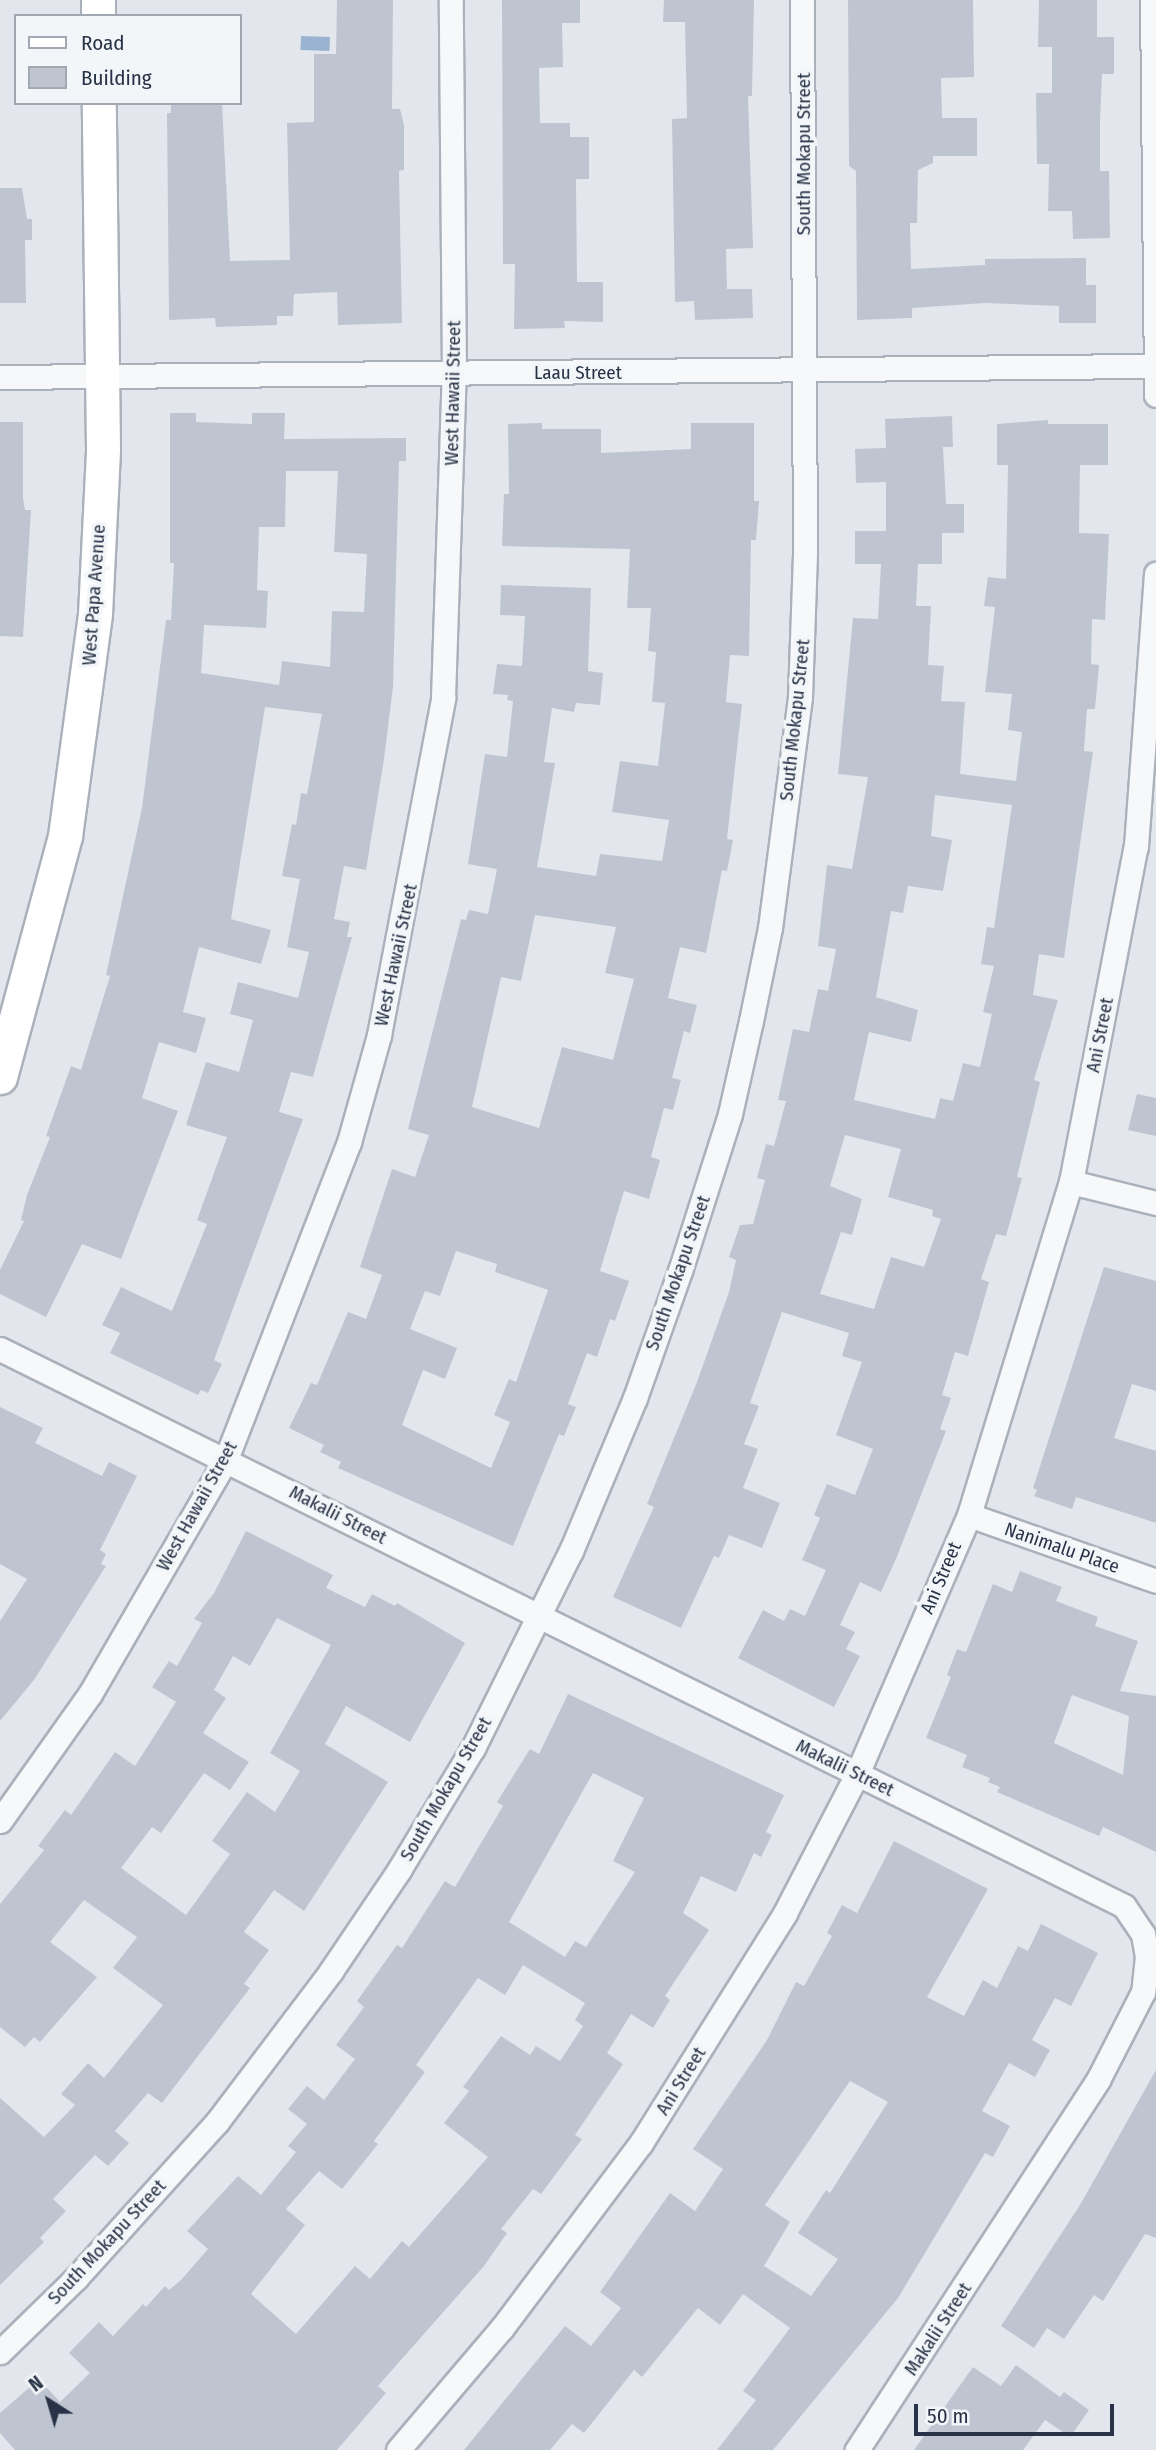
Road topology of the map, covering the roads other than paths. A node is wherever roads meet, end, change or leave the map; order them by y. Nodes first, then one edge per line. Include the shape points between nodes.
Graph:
1 (451, 0) edge
2 (802, 0) edge
3 (1152, 0) edge
4 (99, 105) edge
5 (1155, 366) edge
6 (805, 372) junction
7 (454, 374) junction
8 (100, 376) junction
9 (0, 377) edge
10 (1156, 395) edge
11 (1156, 574) edge
12 (1146, 847) edge
13 (0, 1077) edge
14 (1071, 1182) junction
15 (1156, 1203) edge
16 (0, 1349) edge
17 (226, 1459) junction
18 (969, 1515) junction
19 (1156, 1581) edge
20 (538, 1614) junction
21 (857, 1774) junction
22 (0, 1821) edge
23 (0, 2352) edge
24 (398, 2450) edge
25 (857, 2450) edge

1 - 7 street, West Hawaii Street
2 - 6 street, South Mokapu Street
3 - 5 street
4 - 8 street, West Papa Avenue
5 - 6 street, Laau Street
5 - 10 street
6 - 7 street, Laau Street
6 - 20 street, South Mokapu Street via 800,697 772,915 751,1021 708,1187 641,1381 570,1551
7 - 8 street, Laau Street
7 - 17 street, West Hawaii Street via 443,698 404,917 349,1142
8 - 9 street, Laau Street
8 - 13 street, West Papa Avenue via 103,449 95,614 76,773 65,836
11 - 12 street, Ani Street
12 - 14 street, Ani Street
14 - 15 street
14 - 18 street, Ani Street
16 - 17 street, Makalii Street
17 - 20 street, Makalii Street
17 - 22 street, West Hawaii Street via 90,1694
18 - 19 street, Nanimalu Place
18 - 21 street, Ani Street
20 - 21 street, Makalii Street
20 - 23 street, South Mokapu Street via 473,1748 399,1870 299,2015 217,2122 76,2278
21 - 24 street, Ani Street via 785,1913 641,2143 502,2328
21 - 25 street, Makalii Street via 1124,1906 1143,1934 1147,1956 1143,1992 1098,2080

